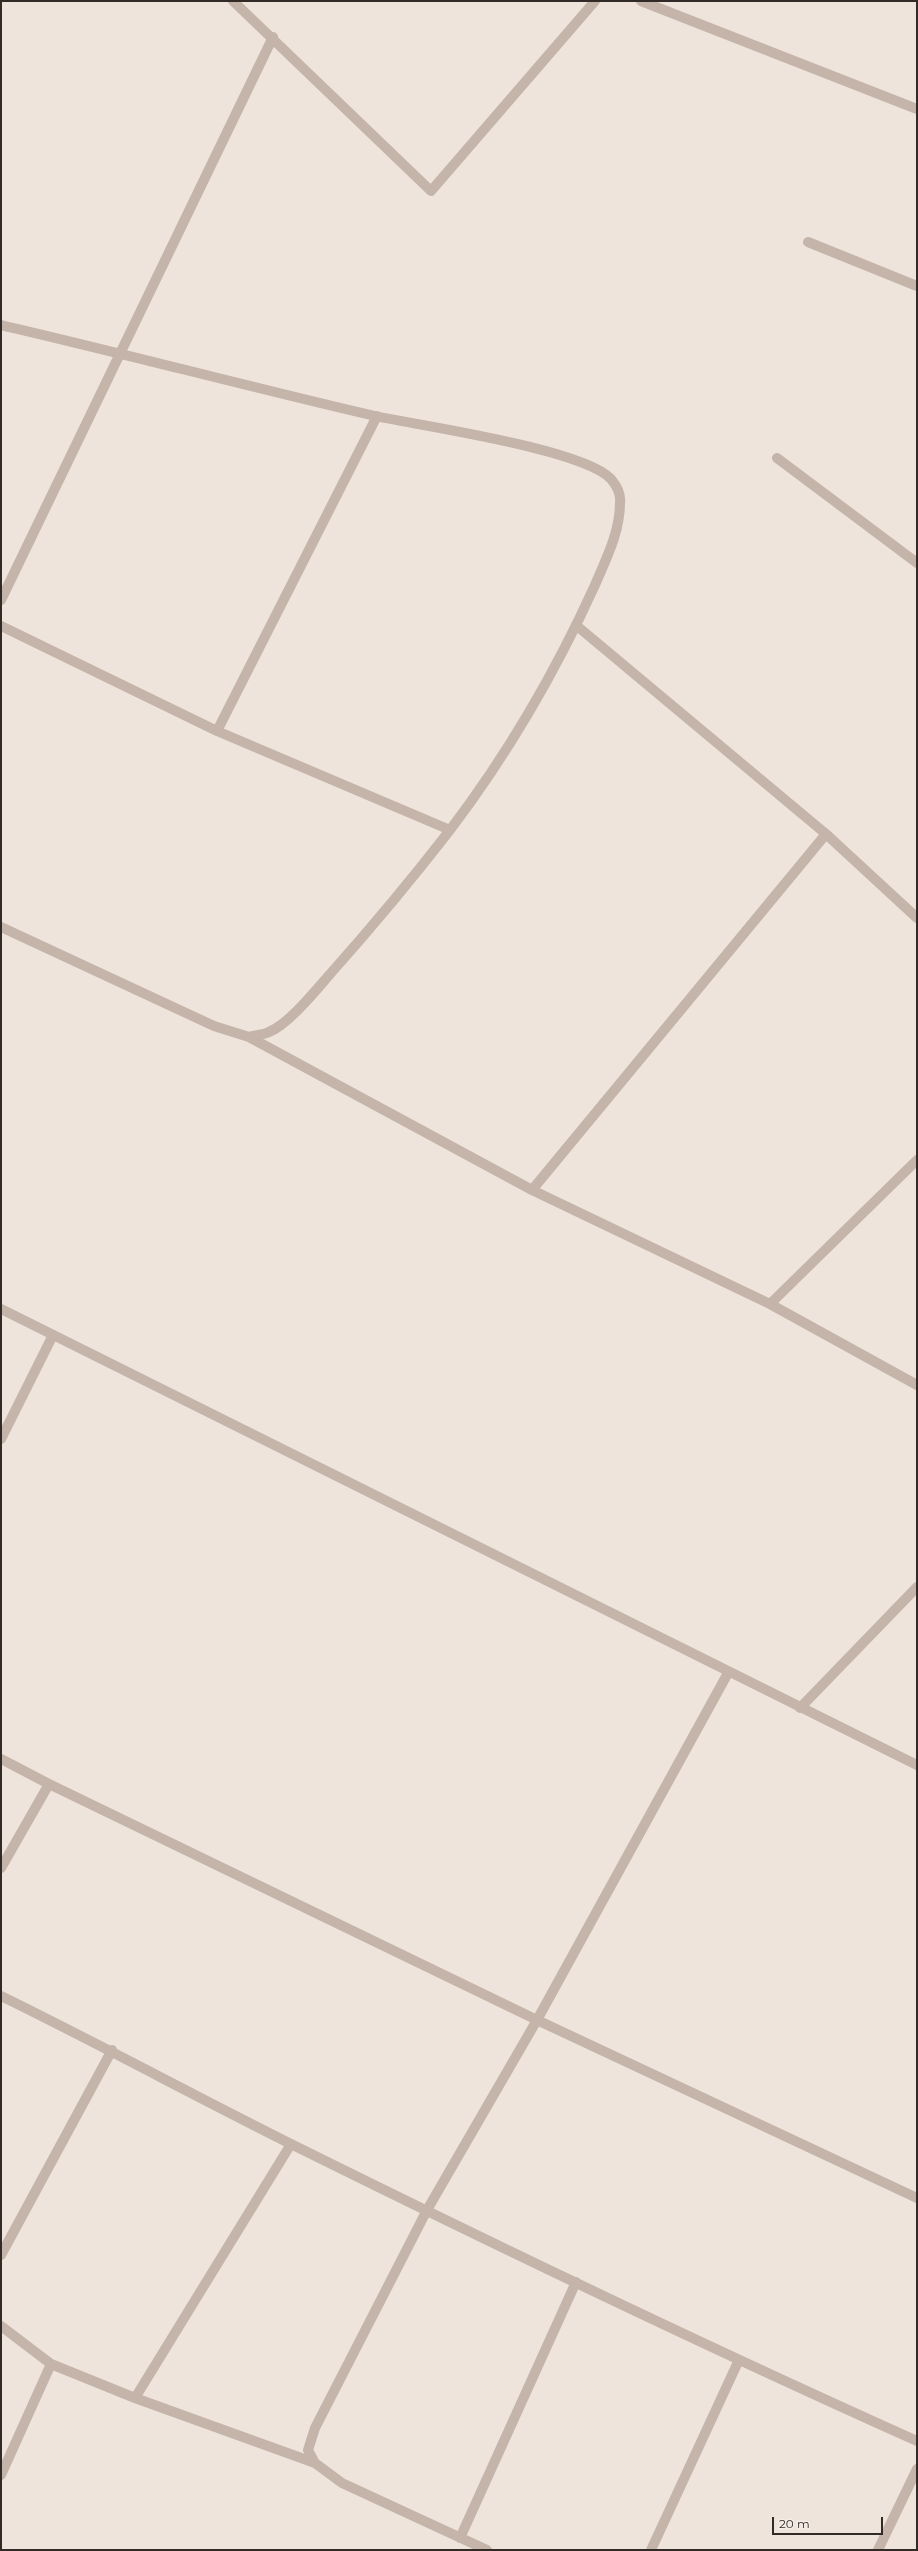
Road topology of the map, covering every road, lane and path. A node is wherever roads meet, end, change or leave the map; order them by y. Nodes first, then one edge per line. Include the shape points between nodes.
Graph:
1 (234, 1) edge
2 (595, 1) edge
3 (641, 1) edge
4 (273, 37) junction
5 (917, 109) edge
6 (808, 242) dead end
7 (917, 286) edge
8 (1, 325) edge
9 (121, 352) junction
10 (377, 416) junction
11 (777, 458) dead end
12 (917, 564) edge
13 (1, 600) edge
14 (1, 626) edge
15 (577, 626) junction
16 (216, 731) junction
17 (450, 830) junction
18 (826, 834) junction
19 (917, 918) edge
20 (1, 927) edge
21 (249, 1036) junction
22 (917, 1160) edge
23 (532, 1190) junction
24 (770, 1304) junction
25 (1, 1309) edge
26 (53, 1335) junction
27 (917, 1385) edge
28 (1, 1439) edge
29 (917, 1587) edge
30 (728, 1672) junction
31 (800, 1708) junction
32 (1, 1758) edge
33 (917, 1765) edge
34 (49, 1784) junction
35 (1, 1868) edge
36 (1, 1996) edge
37 (537, 2020) junction
38 (112, 2050) junction
39 (291, 2144) junction
40 (917, 2198) edge
41 (427, 2210) junction
42 (1, 2255) edge
43 (576, 2282) junction
44 (1, 2326) edge
45 (738, 2362) junction
46 (51, 2364) junction
47 (134, 2398) junction
48 (917, 2441) edge
49 (316, 2463) junction
50 (917, 2469) edge
51 (1, 2475) edge
52 (460, 2538) junction
53 (486, 2550) edge
54 (651, 2550) edge
55 (878, 2550) edge

1 - 4 street
2 - 4 street via 431,191
3 - 5 street
4 - 9 street
6 - 7 street
8 - 9 street
9 - 10 street
9 - 13 street
10 - 15 street via 497,440 573,460 608,476 617,488 621,501 616,530 610,552
10 - 16 street
11 - 12 street
14 - 16 street
15 - 17 street via 532,708
15 - 18 street
16 - 17 street
17 - 21 street via 356,945 298,1010 270,1032
18 - 19 street
18 - 23 street
20 - 21 street via 214,1026
21 - 23 street
22 - 24 street
23 - 24 street
24 - 27 street
25 - 26 street
26 - 28 street
26 - 30 street
29 - 31 street
30 - 31 street
30 - 37 street
31 - 33 street
32 - 34 street
34 - 35 street
34 - 37 street
36 - 38 street
37 - 40 street
37 - 41 street
38 - 39 street
38 - 42 street
39 - 41 street
39 - 47 street
41 - 43 street
41 - 49 street via 315,2428 308,2450
43 - 45 street
43 - 52 street
44 - 46 street
45 - 48 street
45 - 54 street
46 - 47 street
46 - 51 street
47 - 49 street
49 - 52 street via 342,2483
50 - 55 street
52 - 53 street

